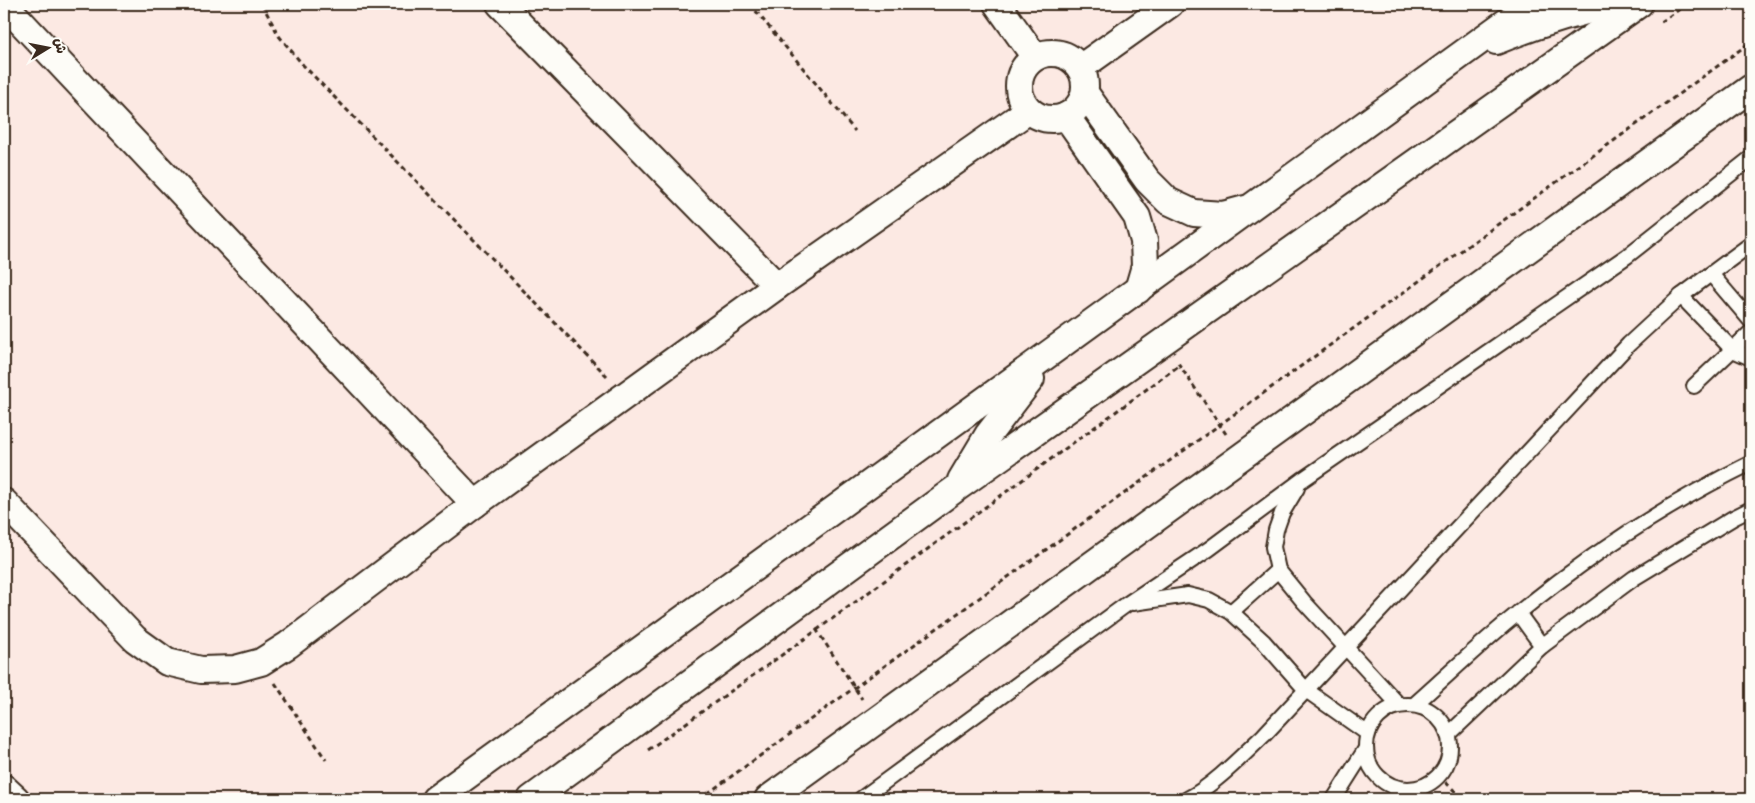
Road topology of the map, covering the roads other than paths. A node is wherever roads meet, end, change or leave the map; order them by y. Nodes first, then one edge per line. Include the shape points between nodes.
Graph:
1 (4, 4) edge
2 (500, 4) edge
3 (997, 4) edge
4 (1170, 4) edge
5 (1531, 4) edge
6 (1615, 4) edge
7 (1639, 4) edge
8 (1462, 54) junction
9 (1035, 57) junction
10 (1080, 68) junction
11 (1751, 88) edge
12 (1085, 93) junction
13 (1029, 110) junction
14 (1066, 116) junction
15 (1751, 158) edge
16 (1250, 208) junction
17 (1751, 244) edge
18 (1712, 274) junction
19 (777, 286) junction
20 (1138, 290) junction
21 (1681, 296) junction
22 (1751, 321) edge
23 (1751, 332) edge
24 (1064, 344) junction
25 (1733, 350) junction
26 (1751, 358) edge
27 (1694, 386) dead end
28 (1751, 463) edge
29 (1302, 480) junction
30 (958, 487) junction
31 (4, 502) edge
32 (475, 504) junction
33 (1751, 509) edge
34 (1278, 570) junction
35 (1127, 604) junction
36 (1231, 612) junction
37 (1518, 613) junction
38 (1542, 646) junction
39 (1347, 648) junction
40 (1306, 690) junction
41 (1399, 705) junction
42 (1414, 705) junction
43 (1367, 733) junction
44 (1448, 735) junction
45 (1365, 750) junction
46 (4, 788) edge
47 (1395, 794) edge
48 (16, 799) edge
49 (435, 799) edge
50 (531, 799) edge
51 (768, 799) edge
52 (861, 799) edge
53 (1187, 799) edge
54 (1334, 799) edge

1 - 32 street
2 - 19 street
3 - 9 street
4 - 10 street
5 - 8 street
6 - 8 street via 1523,30
7 - 30 street
8 - 16 street
9 - 10 street via 1055,52 1073,60
9 - 13 street via 1020,76 1022,100
10 - 12 street
11 - 51 street
12 - 14 street via 1075,110
12 - 16 street via 1147,180 1168,201 1194,213 1213,215
13 - 14 street via 1047,119
13 - 19 street
14 - 20 street via 1137,216 1144,240 1145,266
15 - 29 lane via 1627,256
16 - 20 street
17 - 18 lane
18 - 21 lane
18 - 22 lane
19 - 32 street
20 - 24 street
21 - 25 lane
21 - 39 lane via 1582,393
23 - 25 lane
24 - 30 street via 1017,395 988,435
24 - 49 street
25 - 26 lane
25 - 27 lane
28 - 37 lane via 1714,481 1613,542
29 - 34 lane via 1282,513 1276,530 1273,547
29 - 35 lane via 1209,550
30 - 50 street
31 - 32 street via 135,640 167,662 200,670 235,669 261,662
33 - 38 lane via 1634,578
34 - 36 lane
34 - 39 lane
35 - 36 lane via 1188,595 1210,600
35 - 52 lane
36 - 40 lane via 1264,642
37 - 38 lane
37 - 42 lane
38 - 44 lane
39 - 40 lane
39 - 41 lane
40 - 43 lane
40 - 53 lane via 1227,769
41 - 42 lane
41 - 43 lane via 1379,715
42 - 44 lane via 1436,715
43 - 45 lane
44 - 47 lane via 1449,757 1439,776 1430,783
45 - 47 lane via 1376,775
45 - 54 lane
46 - 48 street

